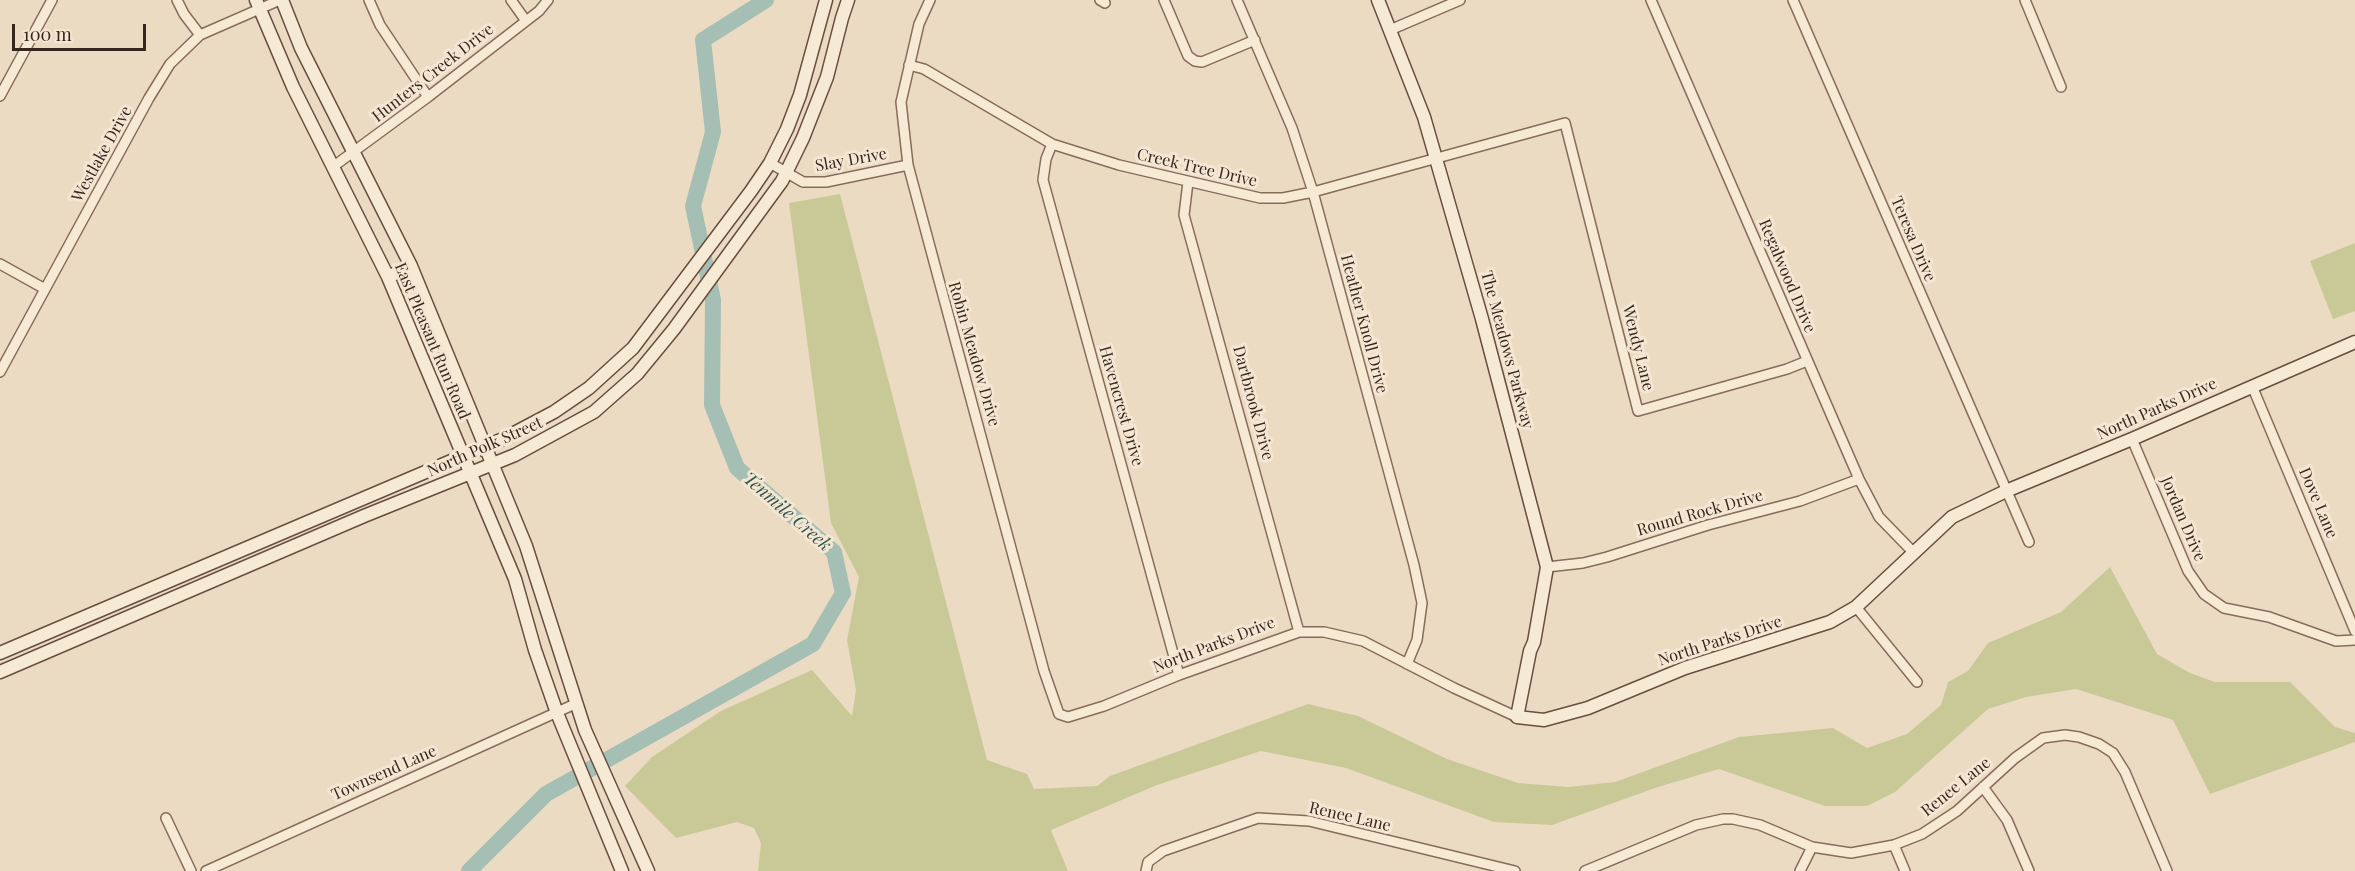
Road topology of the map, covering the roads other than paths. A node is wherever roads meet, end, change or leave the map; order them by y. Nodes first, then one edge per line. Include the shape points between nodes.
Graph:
1 (52, 0) edge
2 (177, 0) edge
3 (281, 0) edge
4 (369, 0) edge
5 (511, 0) edge
6 (548, 0) edge
7 (826, 0) edge
8 (848, 0) edge
9 (930, 0) edge
10 (1164, 0) edge
11 (1237, 0) edge
12 (1377, 0) edge
13 (1460, 0) edge
14 (1651, 0) edge
15 (1793, 0) edge
16 (2025, 0) edge
17 (258, 4) edge
18 (526, 21) junction
19 (1390, 30) junction
20 (201, 35) junction
21 (1255, 40) junction
22 (909, 65) junction
23 (2061, 87) dead end
24 (0, 96) edge
25 (428, 97) junction
26 (1565, 123) joint
27 (1052, 144) junction
28 (353, 153) junction
29 (1436, 157) junction
30 (770, 162) junction
31 (908, 165) junction
32 (333, 166) junction
33 (786, 173) junction
34 (1188, 182) junction
35 (1313, 192) junction
36 (0, 264) edge
37 (411, 266) junction
38 (388, 277) junction
39 (45, 289) junction
40 (2355, 342) edge
41 (1807, 362) junction
42 (0, 372) edge
43 (2252, 386) junction
44 (2132, 439) junction
45 (485, 447) junction
46 (462, 456) junction
47 (493, 464) junction
48 (469, 473) junction
49 (1858, 479) junction
50 (2006, 491) junction
51 (357, 501) junction
52 (364, 516) junction
53 (2029, 542) dead end
54 (1912, 552) junction
55 (1547, 567) junction
56 (534, 570) junction
57 (178, 577) junction
58 (515, 579) junction
59 (185, 593) junction
60 (1856, 607) junction
61 (95, 612) junction
62 (102, 628) junction
63 (2355, 631) edge
64 (1299, 632) junction
65 (2355, 640) edge
66 (0, 653) edge
67 (1407, 664) junction
68 (0, 672) edge
69 (1179, 675) junction
70 (1917, 682) dead end
71 (575, 704) junction
72 (557, 713) junction
73 (1059, 714) joint
74 (1516, 717) junction
75 (1983, 787) junction
76 (166, 818) dead end
77 (1894, 845) junction
78 (1812, 847) junction
79 (1147, 866) edge
80 (1483, 867) edge
81 (190, 871) edge
82 (206, 871) edge
83 (622, 871) edge
84 (648, 871) edge
85 (1515, 871) edge
86 (1585, 871) edge
87 (1800, 871) edge
88 (1905, 871) edge
89 (2029, 871) edge
90 (2167, 871) edge

1 - 24 street
2 - 20 street
3 - 17 street, Westlake Drive
3 - 28 main road, East Pleasant Run Road
4 - 25 street via 380,25
5 - 18 street
6 - 18 street, Hunters Creek Drive
7 - 30 main road, North Polk Street via 800,95
8 - 33 main road, North Polk Street via 827,77
9 - 22 street, Robin Meadow Drive via 919,24
10 - 21 street via 1188,56 1195,61 1202,62
11 - 21 street, Heather Knoll Drive
12 - 19 main road, The Meadows Parkway
13 - 19 street
14 - 41 street, Regalwood Drive
15 - 50 street, Teresa Drive
16 - 23 street
17 - 20 street, Westlake Drive
17 - 32 main road, East Pleasant Run Road
18 - 25 street, Hunters Creek Drive
19 - 29 main road, The Meadows Parkway
20 - 39 street, Westlake Drive via 170,64 149,98
21 - 35 street, Heather Knoll Drive via 1292,128
22 - 27 street, Creek Tree Drive via 924,69
22 - 31 street, Robin Meadow Drive via 901,102
25 - 28 street, Hunters Creek Drive
26 - 29 street, Creek Tree Drive
26 - 41 street, Wendy Lane via 1638,411
27 - 34 street, Creek Tree Drive
27 - 69 street, Havencrest Drive via 1043,180
28 - 32 street, Hunters Creek Drive
28 - 37 main road, East Pleasant Run Road
29 - 35 street, Creek Tree Drive
29 - 55 main road, The Meadows Parkway
30 - 33 street, Slay Drive
30 - 45 main road, North Polk Street via 633,348 589,388 522,431
31 - 33 street, Slay Drive via 826,182 803,182
31 - 73 street, Robin Meadow Drive via 1044,671
32 - 38 main road, East Pleasant Run Road
33 - 47 main road, North Polk Street via 637,374 594,412
34 - 35 street, Creek Tree Drive via 1260,198
34 - 64 street, Dartbrook Drive via 1184,215
35 - 67 street, Heather Knoll Drive via 1422,603 1417,640
36 - 39 street
37 - 38 main road
37 - 45 main road, East Pleasant Run Road
38 - 46 main road, East Pleasant Run Road
39 - 42 street, Westlake Drive
40 - 43 main road, North Parks Drive
41 - 49 street, Regalwood Drive
43 - 44 main road, North Parks Drive
43 - 63 street, Dove Lane
44 - 50 main road, North Parks Drive
44 - 65 street, Jordan Drive via 2188,571 2204,594 2224,608 2269,617 2336,641
45 - 46 main road, North Polk Street
45 - 47 main road, East Pleasant Run Road
46 - 48 main road, East Pleasant Run Road
46 - 51 main road, North Polk Street
47 - 48 main road, North Polk Street
47 - 56 main road, East Pleasant Run Road
48 - 52 main road, North Polk Street
48 - 58 main road, East Pleasant Run Road
49 - 54 street, Regalwood Drive via 1879,517
49 - 55 street, Round Rock Drive via 1800,501 1607,557
50 - 53 street, Teresa Drive
50 - 54 main road, North Parks Drive via 1952,517
51 - 52 main road
51 - 57 main road, North Polk Street
52 - 59 main road, North Polk Street
54 - 60 main road, North Parks Drive
55 - 74 main road, The Meadows Parkway
56 - 58 main road
56 - 71 main road, East Pleasant Run Road
57 - 59 main road
57 - 61 main road, North Polk Street
58 - 72 main road, East Pleasant Run Road
59 - 62 main road, North Polk Street
60 - 70 street
60 - 74 main road, North Parks Drive via 1830,622 1685,668 1588,708 1544,720
61 - 62 main road
61 - 66 main road, North Polk Street
62 - 68 main road, North Polk Street
64 - 67 street, North Parks Drive via 1324,632 1363,641
64 - 69 street, North Parks Drive
67 - 74 street, North Parks Drive
69 - 73 street, North Parks Drive via 1104,706 1068,717
71 - 72 street, Townsend Lane
71 - 84 main road, East Pleasant Run Road
72 - 82 street, Townsend Lane
72 - 83 main road, East Pleasant Run Road
75 - 77 street, Renee Lane via 1957,811 1922,834
75 - 89 street via 2007,820
75 - 90 street, Renee Lane via 2043,738 2065,735 2099,744 2113,753 2126,772
76 - 81 street
77 - 78 street, Renee Lane via 1851,852
77 - 88 street
78 - 86 street, Renee Lane via 1761,825 1723,819 1696,825
78 - 87 street
79 - 80 street, Renee Lane via 1163,851 1258,818 1309,821
80 - 85 street, Renee Lane

